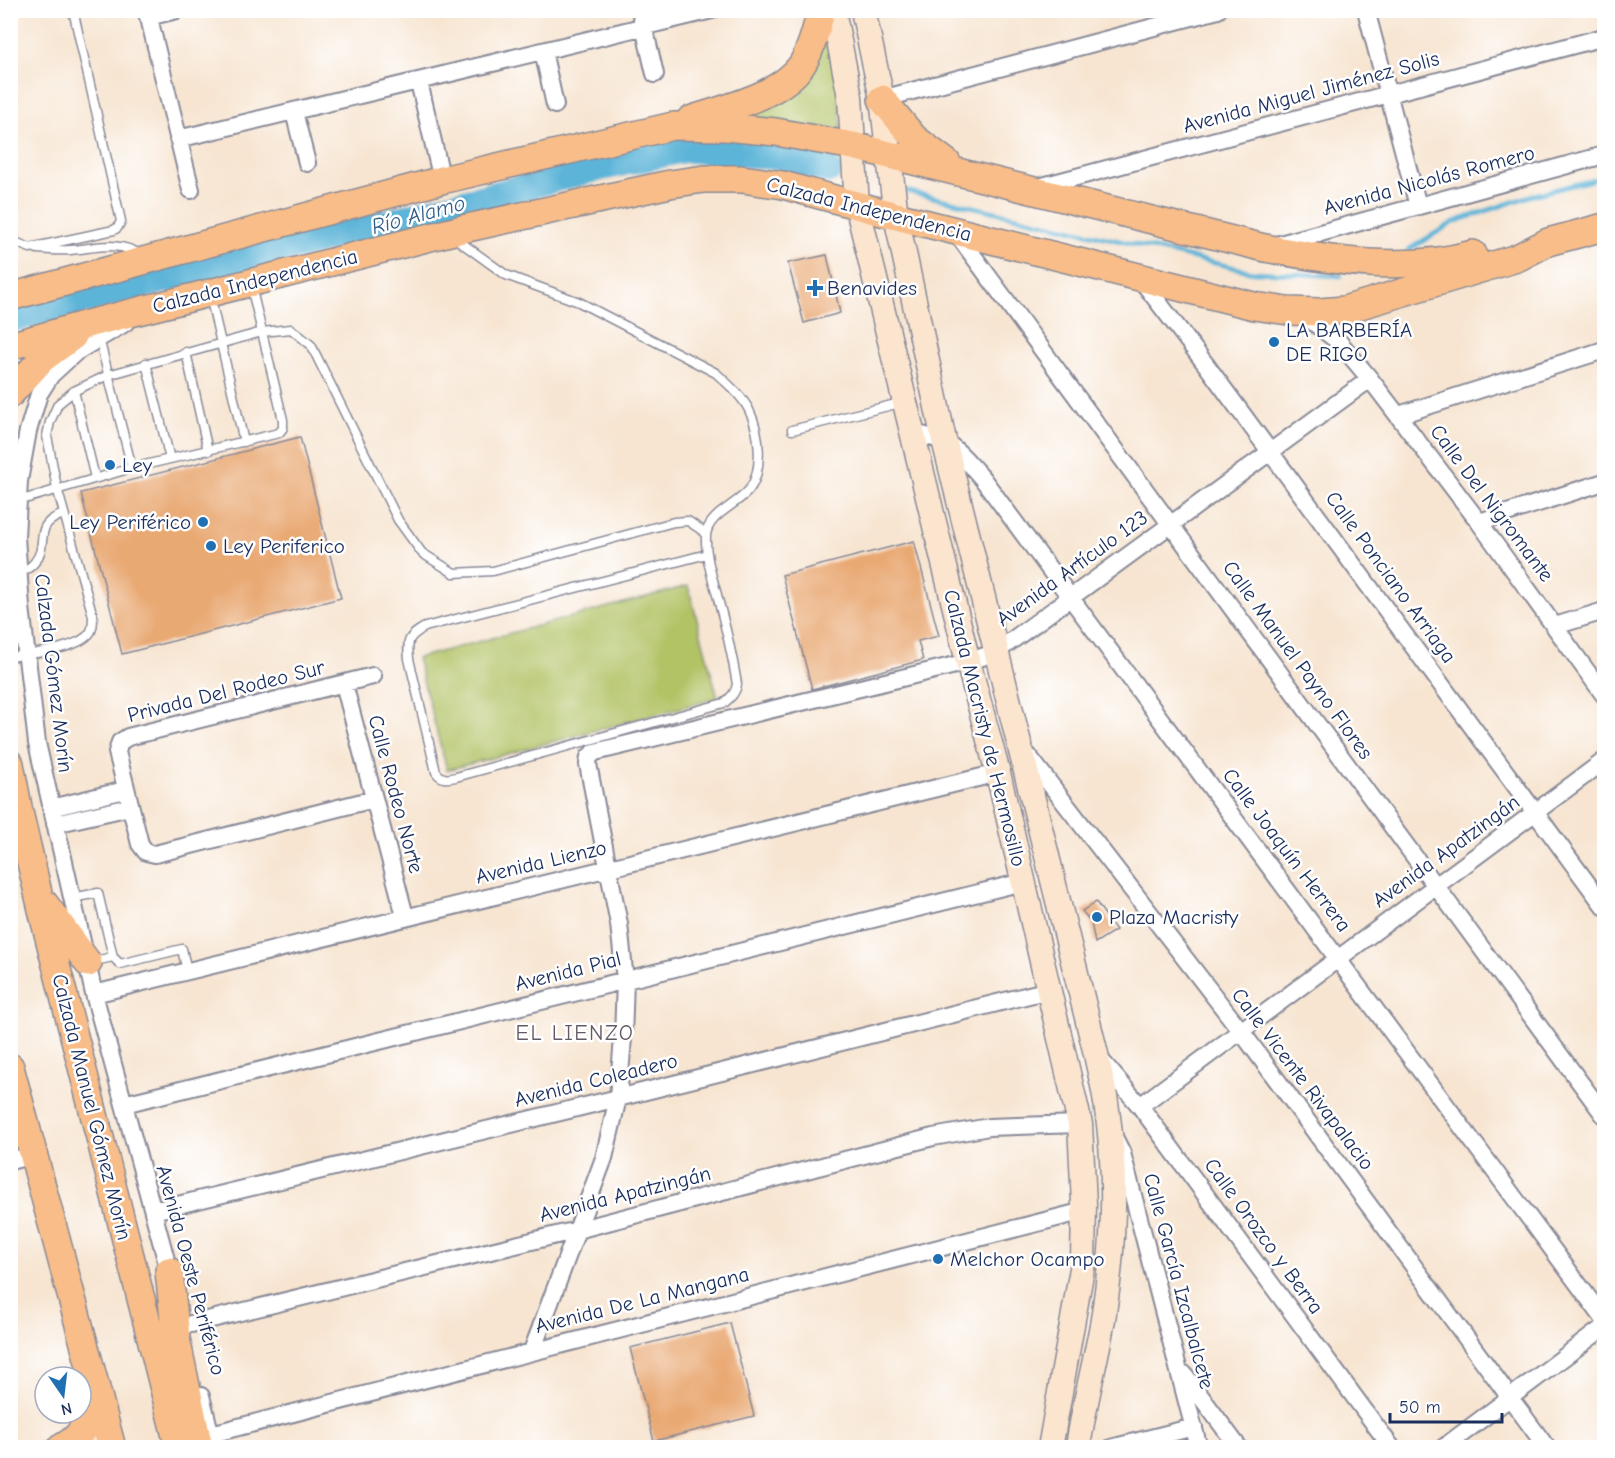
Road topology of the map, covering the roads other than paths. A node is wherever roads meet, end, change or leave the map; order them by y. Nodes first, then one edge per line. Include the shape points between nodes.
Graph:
1 (73, 10) edge
2 (177, 10) edge
3 (712, 10) edge
4 (821, 10) edge
5 (833, 10) edge
6 (863, 10) edge
7 (1218, 10) edge
8 (1366, 10) edge
9 (147, 14) edge
10 (642, 19) edge
11 (1605, 38) edge
12 (543, 51) junction
13 (655, 74) dead end
14 (419, 82) junction
15 (1390, 94) junction
16 (882, 99) junction
17 (555, 105) dead end
18 (294, 112) junction
19 (673, 126) junction
20 (178, 139) junction
21 (853, 146) junction
22 (887, 153) junction
23 (1605, 154) edge
24 (307, 163) dead end
25 (961, 172) junction
26 (442, 180) junction
27 (1029, 189) junction
28 (191, 190) dead end
29 (857, 205) junction
30 (1418, 206) junction
31 (896, 216) junction
32 (1605, 227) edge
33 (955, 231) junction
34 (447, 232) junction
35 (10, 240) edge
36 (1548, 242) junction
37 (30, 248) junction
38 (1265, 248) junction
39 (149, 260) junction
40 (1139, 277) junction
41 (10, 282) edge
42 (250, 282) junction
43 (54, 285) junction
44 (209, 292) junction
45 (10, 297) edge
46 (1339, 310) junction
47 (1298, 311) junction
48 (95, 330) junction
49 (262, 332) junction
50 (221, 342) junction
51 (1339, 342) junction
52 (10, 346) edge
53 (1605, 350) edge
54 (186, 352) junction
55 (146, 363) junction
56 (108, 375) junction
57 (1370, 379) junction
58 (74, 391) junction
59 (10, 394) edge
60 (904, 402) junction
61 (1399, 415) junction
62 (792, 430) dead end
63 (913, 434) junction
64 (944, 440) junction
65 (244, 442) junction
66 (208, 451) junction
67 (1270, 452) junction
68 (170, 459) junction
69 (132, 468) junction
70 (95, 478) junction
71 (1605, 482) edge
72 (57, 488) junction
73 (18, 501) junction
74 (64, 514) junction
75 (1479, 522) junction
76 (1170, 524) junction
77 (706, 533) junction
78 (707, 554) junction
79 (18, 574) junction
80 (1070, 596) junction
81 (1605, 611) edge
82 (1555, 626) junction
83 (996, 652) junction
84 (18, 656) edge
85 (968, 662) junction
86 (373, 676) dead end
87 (344, 684) junction
88 (1605, 695) edge
89 (594, 741) junction
90 (1017, 741) junction
91 (589, 757) junction
92 (1605, 761) edge
93 (10, 764) edge
94 (998, 773) junction
95 (125, 790) junction
96 (374, 799) junction
97 (130, 807) junction
98 (1537, 812) junction
99 (53, 816) junction
100 (609, 869) junction
101 (1023, 882) junction
102 (1437, 886) junction
103 (39, 897) junction
104 (72, 898) junction
105 (1605, 906) edge
106 (405, 916) junction
107 (1339, 958) junction
108 (100, 960) junction
109 (188, 971) junction
110 (624, 980) junction
111 (1049, 990) junction
112 (94, 994) junction
113 (1241, 1031) junction
114 (1096, 1054) junction
115 (10, 1067) edge
116 (618, 1098) junction
117 (124, 1104) junction
118 (1140, 1106) junction
119 (1605, 1115) edge
120 (1080, 1124) junction
121 (1109, 1128) junction
122 (1111, 1157) junction
123 (22, 1158) edge
124 (153, 1211) junction
125 (1084, 1211) junction
126 (577, 1230) junction
127 (169, 1271) junction
128 (1605, 1319) edge
129 (183, 1326) junction
130 (1605, 1327) edge
131 (532, 1351) junction
132 (1178, 1366) junction
133 (94, 1379) junction
134 (1509, 1398) junction
135 (1194, 1427) junction
136 (208, 1443) edge
137 (119, 1445) edge
138 (62, 1448) edge
139 (77, 1448) edge
140 (179, 1448) edge
141 (1050, 1448) edge
142 (1078, 1448) edge
143 (1111, 1448) edge
144 (1199, 1448) edge
145 (1239, 1448) edge
146 (1392, 1448) edge
147 (1443, 1448) edge
148 (1547, 1448) edge

1 - 37 lane via 121,221 114,230
2 - 9 street
3 - 10 street
4 - 19 main road via 802,64 785,81 768,92
5 - 21 main road, Calzada Macristy de Hermosillo via 850,97
6 - 16 main road, Calzada Macristy de Hermosillo
7 - 16 street
8 - 15 street
9 - 20 street
10 - 12 street
10 - 13 street
11 - 15 street, Avenida Miguel Jiménez Solis
12 - 14 street
12 - 17 street
14 - 18 street
14 - 26 street
15 - 27 street, Avenida Miguel Jiménez Solis
15 - 30 street
16 - 22 main road, Calzada Macristy de Hermosillo
16 - 25 main road via 914,138
18 - 20 street
18 - 24 street
19 - 21 main road, Calzada Independencia via 776,132
19 - 26 main road, Calzada Independencia
20 - 28 street
21 - 22 main road, Calzada Independencia
21 - 29 main road, Calzada Macristy de Hermosillo
22 - 25 main road, Calzada Independencia
22 - 31 main road, Calzada Macristy de Hermosillo
23 - 30 street, Avenida Nicolás Romero
25 - 27 main road, Calzada Independencia
26 - 39 main road, Calzada Independencia
27 - 38 main road, Calzada Independencia
29 - 31 main road, Calzada Independencia
29 - 34 main road, Calzada Independencia via 783,185 704,179
29 - 60 main road, Calzada Macristy de Hermosillo
30 - 38 street, Avenida Nicolás Romero
31 - 33 main road, Calzada Independencia
31 - 64 main road, Calzada Macristy de Hermosillo
32 - 36 main road, Calzada Independencia
33 - 40 main road, Calzada Independencia
33 - 76 street, Calle Manuel Payno Flores
34 - 42 main road, Calzada Independencia
34 - 77 lane via 506,275 579,302 716,373 732,388 749,410 759,445 757,472 749,490 711,522
35 - 37 lane
36 - 38 main road, Calzada Independencia via 1510,244 1449,261 1381,264 1329,260
36 - 46 main road, Calzada Independencia via 1517,258
37 - 39 lane via 62,251 122,246
39 - 43 main road, Calzada Independencia
40 - 47 main road, Calzada Independencia via 1254,306
40 - 67 street, Calle Ponciano Arriaga
41 - 43 main road
42 - 44 main road, Calzada Independencia
42 - 49 lane
43 - 45 main road, Calzada Independencia
44 - 48 main road, Calzada Independencia via 160,305
44 - 50 lane
46 - 47 main road, Calzada Independencia
46 - 51 street
47 - 51 street, Calle Del Nigromante
48 - 52 main road, Calzada Independencia
48 - 56 lane
48 - 59 main road via 42,358
48 - 73 street, Calzada Gómez Morín via 51,375 39,394 28,431
49 - 50 lane
49 - 65 lane via 283,428 274,435
49 - 77 lane via 291,329 310,345 399,520 422,553 454,573 493,571 674,522 688,521
50 - 54 lane
50 - 65 lane
51 - 57 street, Calle Del Nigromante
53 - 61 street
54 - 55 lane
54 - 66 lane
55 - 56 lane
55 - 68 lane
56 - 58 lane
56 - 69 lane
57 - 61 street, Calle Del Nigromante
57 - 67 street, Avenida Artículo 123
58 - 70 lane
58 - 72 lane via 58,404 47,436
60 - 62 lane
60 - 63 main road, Calzada Macristy de Hermosillo
61 - 75 street, Calle Del Nigromante
63 - 64 street
63 - 85 main road, Calzada Macristy de Hermosillo
64 - 80 street, Calle Joaquín Herrera via 982,478
64 - 83 main road, Calzada Macristy de Hermosillo
65 - 66 lane
66 - 68 lane
67 - 76 street, Avenida Artículo 123
67 - 98 street, Calle Ponciano Arriaga
68 - 69 lane
69 - 70 lane
70 - 72 lane
71 - 75 street
72 - 73 lane
72 - 74 lane
73 - 79 street, Calzada Gómez Morín
74 - 79 lane via 47,522 42,529 38,557
74 - 84 lane via 93,616 92,630 72,645
75 - 82 street, Calle Del Nigromante
76 - 80 street, Avenida Artículo 123
76 - 102 street, Calle Manuel Payno Flores
77 - 78 lane
78 - 89 lane via 731,651 736,690 724,703
78 - 89 lane via 425,627 411,635 409,659 440,777 448,779
79 - 84 street, Calzada Gómez Morín
80 - 83 street, Avenida Artículo 123
80 - 107 street, Calle Joaquín Herrera
81 - 82 street
82 - 88 street, Calle Del Nigromante
83 - 85 street, Avenida Artículo 123
83 - 90 main road, Calzada Macristy de Hermosillo
84 - 99 street, Calzada Gómez Morín
85 - 91 street, Avenida Artículo 123 via 595,752
85 - 94 main road, Calzada Macristy de Hermosillo
86 - 87 street, Privada Del Rodeo Sur
87 - 95 street, Privada Del Rodeo Sur via 128,737 120,742 117,752
87 - 96 street, Calle Rodeo Norte
89 - 91 lane
90 - 113 street, Calle Vicente Rivapalacio
90 - 114 main road, Calzada Macristy de Hermosillo
91 - 100 street
92 - 98 street, Avenida Apatzingán
93 - 103 main road, Calzada Manuel Gómez Morín
94 - 100 street, Avenida Lienzo
94 - 101 main road, Calzada Macristy de Hermosillo
95 - 97 street, Privada Del Rodeo Sur
95 - 99 street
96 - 97 street, Privada Del Rodeo Sur via 155,854 146,852 140,844
96 - 106 street, Calle Rodeo Norte
97 - 99 street
98 - 102 street, Avenida Apatzingán
98 - 105 street, Calle Ponciano Arriaga
99 - 104 street, Calzada Gómez Morín
100 - 106 street, Avenida Lienzo
100 - 110 street via 620,924
101 - 110 street, Avenida Pial
101 - 111 main road, Calzada Macristy de Hermosillo
102 - 107 street, Avenida Apatzingán
102 - 119 street, Calle Manuel Payno Flores
103 - 108 main road via 66,931
103 - 140 main road, Calzada Manuel Gómez Morín
104 - 108 street, Calzada Gómez Morín
104 - 108 lane via 98,892
106 - 109 street, Avenida Lienzo
107 - 113 street, Avenida Apatzingán
107 - 128 street, Calle Joaquín Herrera
108 - 109 lane via 120,964 182,949
108 - 112 street, Calzada Gómez Morín
109 - 112 street, Avenida Lienzo
110 - 116 street
110 - 117 street, Avenida Pial
111 - 116 street, Avenida Coleadero
111 - 120 main road, Calzada Macristy de Hermosillo
112 - 117 street, Calzada Gómez Morín
113 - 118 street, Avenida Apatzingán
113 - 134 street, Calle Vicente Rivapalacio
114 - 118 street, Calle Orozco y Berra
114 - 121 main road, Calzada Macristy de Hermosillo
115 - 123 main road
116 - 124 street, Avenida Coleadero
116 - 126 street via 604,1158
117 - 124 street, Avenida Oeste Periférico
118 - 146 street, Calle Orozco y Berra
120 - 122 main road
120 - 125 main road, Calzada Macristy de Hermosillo
120 - 126 street, Avenida Apatzingán via 988,1127 933,1137
121 - 122 main road, Calzada Macristy de Hermosillo
121 - 132 street, Calle García Izcalbalcete via 1122,1152
122 - 142 main road, Calzada Macristy de Hermosillo via 1111,1254
123 - 133 main road
124 - 127 street, Avenida Oeste Periférico
125 - 131 street, Avenida De La Mangana
125 - 141 main road, Calzada Macristy de Hermosillo via 1083,1263
126 - 129 street, Avenida Apatzingán
126 - 131 street
127 - 129 street, Avenida Oeste Periférico
127 - 136 main road via 176,1338
129 - 136 street, Avenida Oeste Periférico
130 - 134 street
131 - 136 street, Avenida De La Mangana
132 - 135 street, Calle García Izcalbalcete
132 - 145 street
133 - 137 main road
133 - 138 main road via 86,1424
134 - 147 street
134 - 148 street, Calle Vicente Rivapalacio
135 - 143 street
135 - 144 street, Calle García Izcalbalcete
137 - 139 main road

